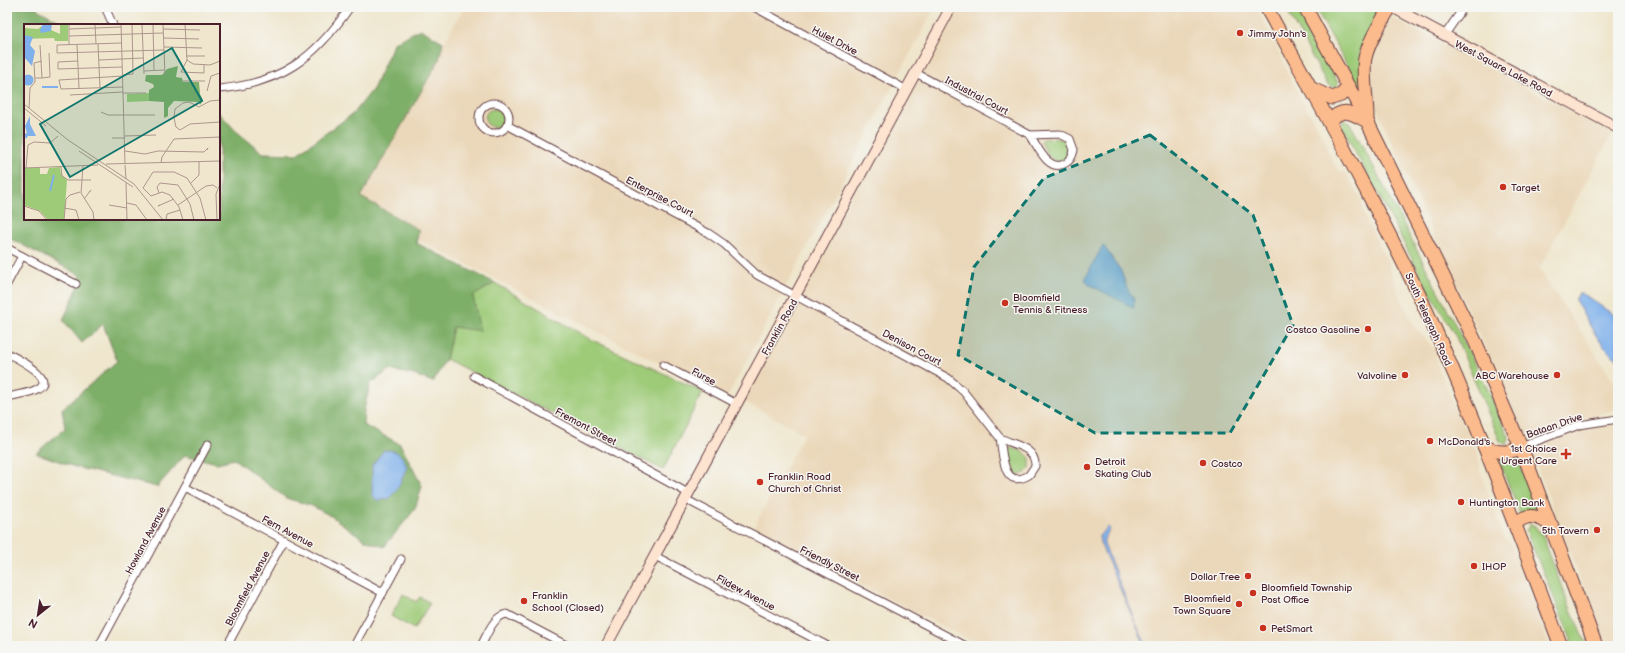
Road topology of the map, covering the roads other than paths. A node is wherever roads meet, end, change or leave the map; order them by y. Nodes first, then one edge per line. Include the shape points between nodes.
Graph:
1 (105, 7) edge
2 (350, 7) edge
3 (754, 7) edge
4 (951, 7) edge
5 (1266, 7) edge
6 (1305, 7) edge
7 (1391, 7) edge
8 (1464, 7) edge
9 (112, 24) edge
10 (1444, 36) junction
11 (916, 73) junction
12 (1349, 87) junction
13 (1310, 88) junction
14 (220, 89) edge
15 (907, 90) junction
16 (1368, 121) junction
17 (1329, 122) junction
18 (507, 125) junction
19 (1618, 128) edge
20 (1030, 135) junction
21 (7, 248) edge
22 (22, 256) junction
23 (7, 284) edge
24 (76, 284) dead end
25 (796, 296) junction
26 (7, 353) edge
27 (663, 365) dead end
28 (474, 376) dead end
29 (7, 398) edge
30 (737, 404) junction
31 (1618, 419) edge
32 (1000, 438) junction
33 (208, 444) dead end
34 (1484, 446) junction
35 (1521, 447) junction
36 (185, 486) junction
37 (686, 496) junction
38 (1515, 524) junction
39 (1552, 526) junction
40 (284, 540) junction
41 (655, 556) junction
42 (400, 559) dead end
43 (383, 593) junction
44 (99, 646) edge
45 (227, 646) edge
46 (354, 646) edge
47 (481, 646) edge
48 (568, 646) edge
49 (606, 646) edge
50 (828, 646) edge
51 (966, 646) edge
52 (1561, 646) edge
53 (1596, 646) edge

1 - 9 street
2 - 14 street via 324,41 298,64 267,78
3 - 15 street, Hulet Drive
4 - 11 street, Franklin Road
5 - 13 highway, South Telegraph Road
6 - 12 highway
7 - 10 street, West Square Lake Road
7 - 16 highway via 1365,58
8 - 10 street
10 - 19 street, West Square Lake Road
11 - 15 street, Franklin Road
11 - 20 street, Industrial Court
12 - 13 highway via 1332,98
12 - 16 highway
13 - 17 highway, South Telegraph Road
15 - 25 street, Franklin Road
16 - 17 highway via 1344,112 1337,114
16 - 35 highway via 1475,341
17 - 34 highway, South Telegraph Road via 1412,280
18 - 18 street via 509,116 502,105 491,103 481,110 480,123 487,131 500,132
18 - 25 street, Enterprise Court via 714,237 753,272
20 - 20 street, Industrial Court via 1049,162 1060,165 1067,163 1072,157 1073,146 1067,137 1060,134
21 - 22 street
22 - 23 street
22 - 24 street
25 - 30 street, Franklin Road
25 - 32 street, Denison Court via 953,381
26 - 29 street via 34,369 40,374 42,382 37,389
27 - 30 street, Furse
28 - 37 street, Fremont Street
30 - 37 street, Franklin Road
31 - 35 street, Bataan Drive via 1579,425
32 - 32 street, Denison Court via 1006,471 1018,478 1029,475 1034,469 1035,462 1030,452
33 - 36 street, Howland Avenue
34 - 35 highway via 1506,453
34 - 38 highway, South Telegraph Road
35 - 39 highway
36 - 40 street, Fern Avenue
36 - 44 street, Howland Avenue
37 - 41 street, Franklin Road
37 - 51 street, Friendly Street
38 - 39 highway via 1521,518 1536,516
38 - 52 highway, South Telegraph Road
39 - 53 highway
40 - 43 street, Fern Avenue
40 - 45 street, Bloomfield Avenue
41 - 49 street, Franklin Road
41 - 50 street, Fildew Avenue
42 - 43 street
43 - 46 street
47 - 48 street via 492,625 501,616 510,615

